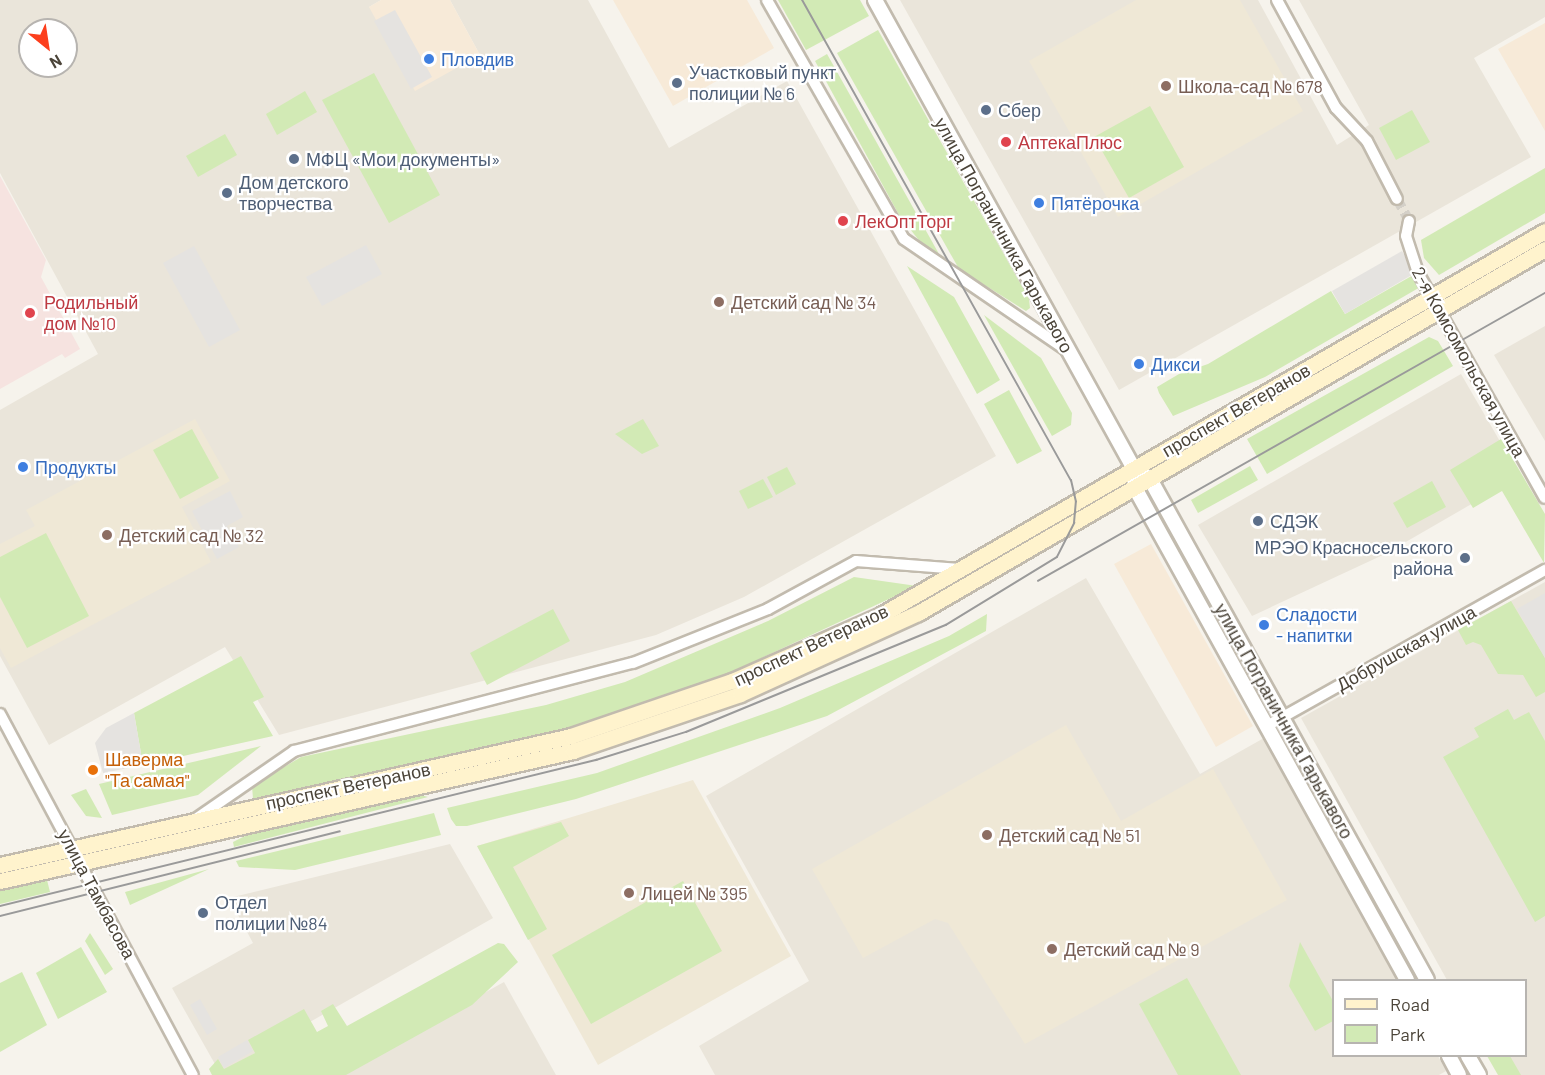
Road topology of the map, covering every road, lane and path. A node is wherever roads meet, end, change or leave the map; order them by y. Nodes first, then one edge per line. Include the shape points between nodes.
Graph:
1 (767, 0) edge
2 (875, 0) edge
3 (1277, 0) edge
4 (1397, 199) tunnel mouth
5 (1409, 221) tunnel mouth
6 (1545, 231) edge
7 (1545, 249) edge
8 (1431, 297) junction
9 (1439, 311) junction
10 (1069, 352) junction
11 (1134, 469) junction
12 (1150, 479) junction
13 (1135, 488) junction
14 (1545, 498) edge
15 (960, 569) junction
16 (1545, 570) edge
17 (0, 714) edge
18 (1282, 717) junction
19 (1267, 726) junction
20 (195, 820) junction
21 (73, 848) junction
22 (81, 863) junction
23 (0, 865) edge
24 (0, 880) edge
25 (1406, 979) edge
26 (1426, 979) edge
27 (1450, 1057) edge
28 (1469, 1057) edge
29 (193, 1075) edge
30 (1459, 1075) edge
31 (1479, 1075) edge

1 - 10 street via 904,239
2 - 10 street, улица Пограничника Гарькавого
3 - 4 street via 1336,108 1367,141
5 - 8 street, 2-я Комсомольская улица via 1406,236 1413,261
6 - 8 main road, проспект Ветеранов
7 - 9 main road, проспект Ветеранов
8 - 9 street, 2-я Комсомольская улица
8 - 11 main road, проспект Ветеранов
9 - 12 main road, проспект Ветеранов
9 - 14 street, 2-я Комсомольская улица
10 - 11 street, улица Пограничника Гарькавого
11 - 12 street, улица Пограничника Гарькавого
11 - 13 street, улица Пограничника Гарькавого
11 - 15 main road, проспект Ветеранов
12 - 13 main road, проспект Ветеранов
12 - 18 street, улица Пограничника Гарькавого
13 - 19 street, улица Пограничника Гарькавого
13 - 22 main road, проспект Ветеранов via 918,613 676,718 573,751
15 - 20 main road, проспект Ветеранов via 879,616 796,654 604,726
15 - 20 street via 856,561 768,609 633,663 294,750
16 - 18 street, Добрушская улица
17 - 21 street, улица Тамбасова
18 - 19 street, Добрушская улица
18 - 26 street, улица Пограничника Гарькавого
19 - 25 street, улица Пограничника Гарькавого
20 - 21 main road, проспект Ветеранов
21 - 22 street, улица Тамбасова
21 - 23 main road, проспект Ветеранов
22 - 24 main road, проспект Ветеранов
22 - 29 street, улица Тамбасова
27 - 30 street
28 - 31 street

